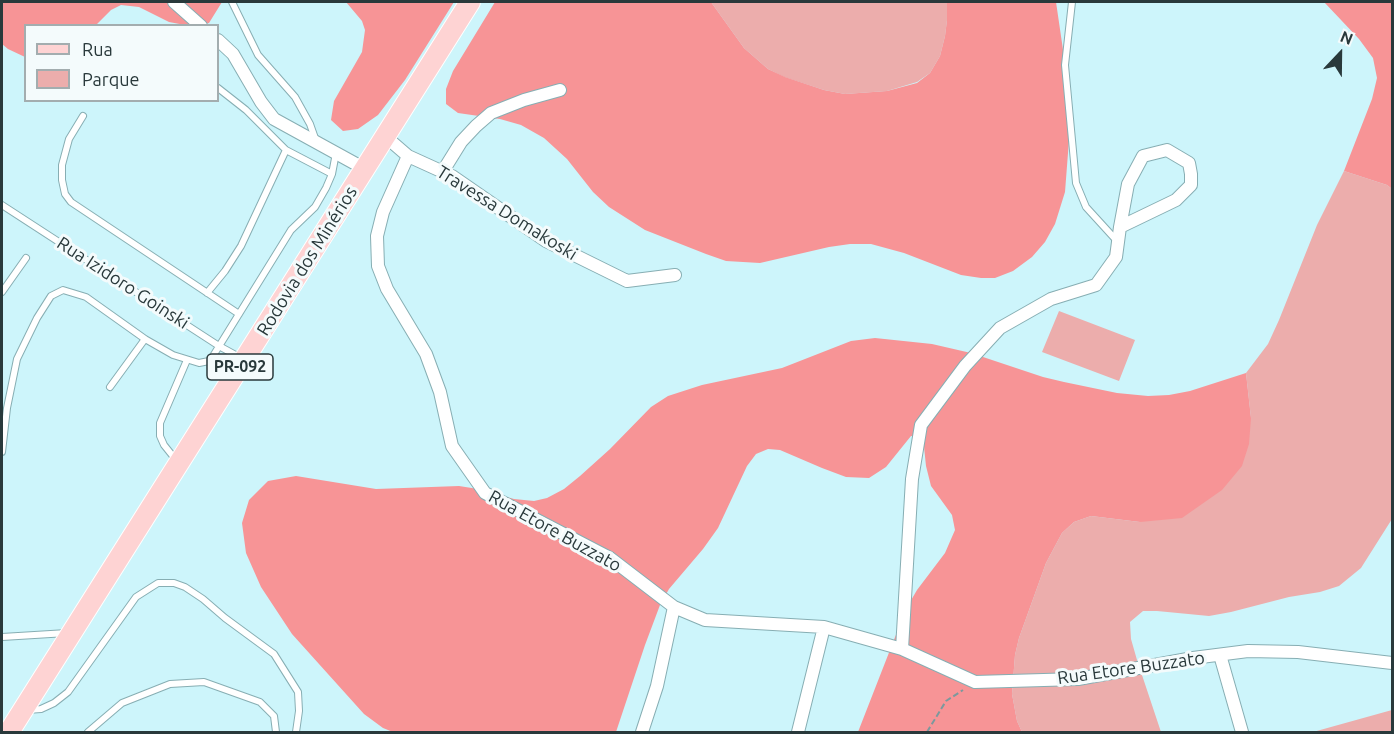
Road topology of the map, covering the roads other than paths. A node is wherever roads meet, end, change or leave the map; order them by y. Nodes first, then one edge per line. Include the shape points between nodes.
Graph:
1 (174, 2) edge
2 (232, 2) edge
3 (470, 2) edge
4 (1072, 2) edge
5 (199, 24) edge
6 (219, 41) edge
7 (219, 89) edge
8 (560, 90) dead end
9 (83, 116) dead end
10 (386, 137) junction
11 (316, 142) junction
12 (286, 150) junction
13 (336, 152) junction
14 (408, 156) junction
15 (365, 169) junction
16 (443, 171) junction
17 (332, 174) junction
18 (2, 205) edge
19 (1120, 227) junction
20 (1118, 242) junction
21 (26, 258) dead end
22 (675, 274) dead end
23 (2, 292) edge
24 (207, 293) junction
25 (239, 314) junction
26 (145, 339) junction
27 (219, 346) junction
28 (187, 360) junction
29 (245, 360) junction
30 (110, 387) dead end
31 (2, 451) edge
32 (179, 463) junction
33 (674, 607) junction
34 (824, 627) junction
35 (72, 632) junction
36 (2, 637) edge
37 (902, 649) junction
38 (1220, 655) junction
39 (1392, 663) edge
40 (23, 710) junction
41 (9, 732) edge
42 (87, 732) edge
43 (276, 732) edge
44 (296, 732) edge
45 (642, 732) edge
46 (798, 732) edge
47 (1242, 732) edge

1 - 5 street
2 - 11 lane via 258,55 296,97
3 - 10 main road, Rodovia dos Minérios / PR-092
4 - 20 lane via 1065,64 1076,183 1086,207
6 - 11 street via 233,54 274,118
7 - 12 lane
8 - 16 street via 491,113 461,142
9 - 24 lane via 69,139 62,165 65,194 71,202
10 - 14 street
10 - 15 main road, Rodovia dos Minérios / PR-092
11 - 13 street
12 - 17 lane
12 - 24 lane via 240,246
13 - 15 street
13 - 17 lane
14 - 16 street, Travessa Domakoski
14 - 33 street, Rua Etore Buzzato via 383,212 377,236 378,266 387,289 426,354 440,392 452,446 485,493 610,558
15 - 29 main road, Rodovia dos Minérios / PR-092
16 - 22 street, Travessa Domakoski via 546,241 627,281
17 - 25 lane via 315,207 291,230
18 - 27 lane, Rua Izidoro Goinski
19 - 19 street via 1176,200 1191,185 1189,163 1167,150 1143,156 1128,184
19 - 20 street
20 - 37 street via 1116,257 1096,285 1051,299 1000,328 965,366 921,425 912,479
21 - 23 lane
24 - 25 lane
25 - 27 lane
26 - 28 lane
26 - 30 lane
26 - 31 lane via 86,297 63,290 51,296 17,359
27 - 28 lane via 209,362
27 - 29 lane, Rua Izidoro Goinski
28 - 32 lane via 160,423 164,445
29 - 32 main road, Rodovia dos Minérios / PR-092
32 - 35 main road, Rodovia dos Minérios / PR-092
33 - 34 street, Rua Etore Buzzato via 705,620
33 - 45 street via 657,686
34 - 37 street, Rua Etore Buzzato
34 - 46 street
35 - 36 lane
35 - 40 main road, Rodovia dos Minérios / PR-092
37 - 38 street, Rua Etore Buzzato via 975,682 1078,679
38 - 39 street, Rua Etore Buzzato via 1298,652
38 - 47 street
40 - 41 main road, Rodovia dos Minérios / PR-092
40 - 44 lane via 41,709 68,692 136,597 158,582 184,587 274,654 298,692
42 - 43 lane via 122,703 170,684 204,682 260,702 274,716

